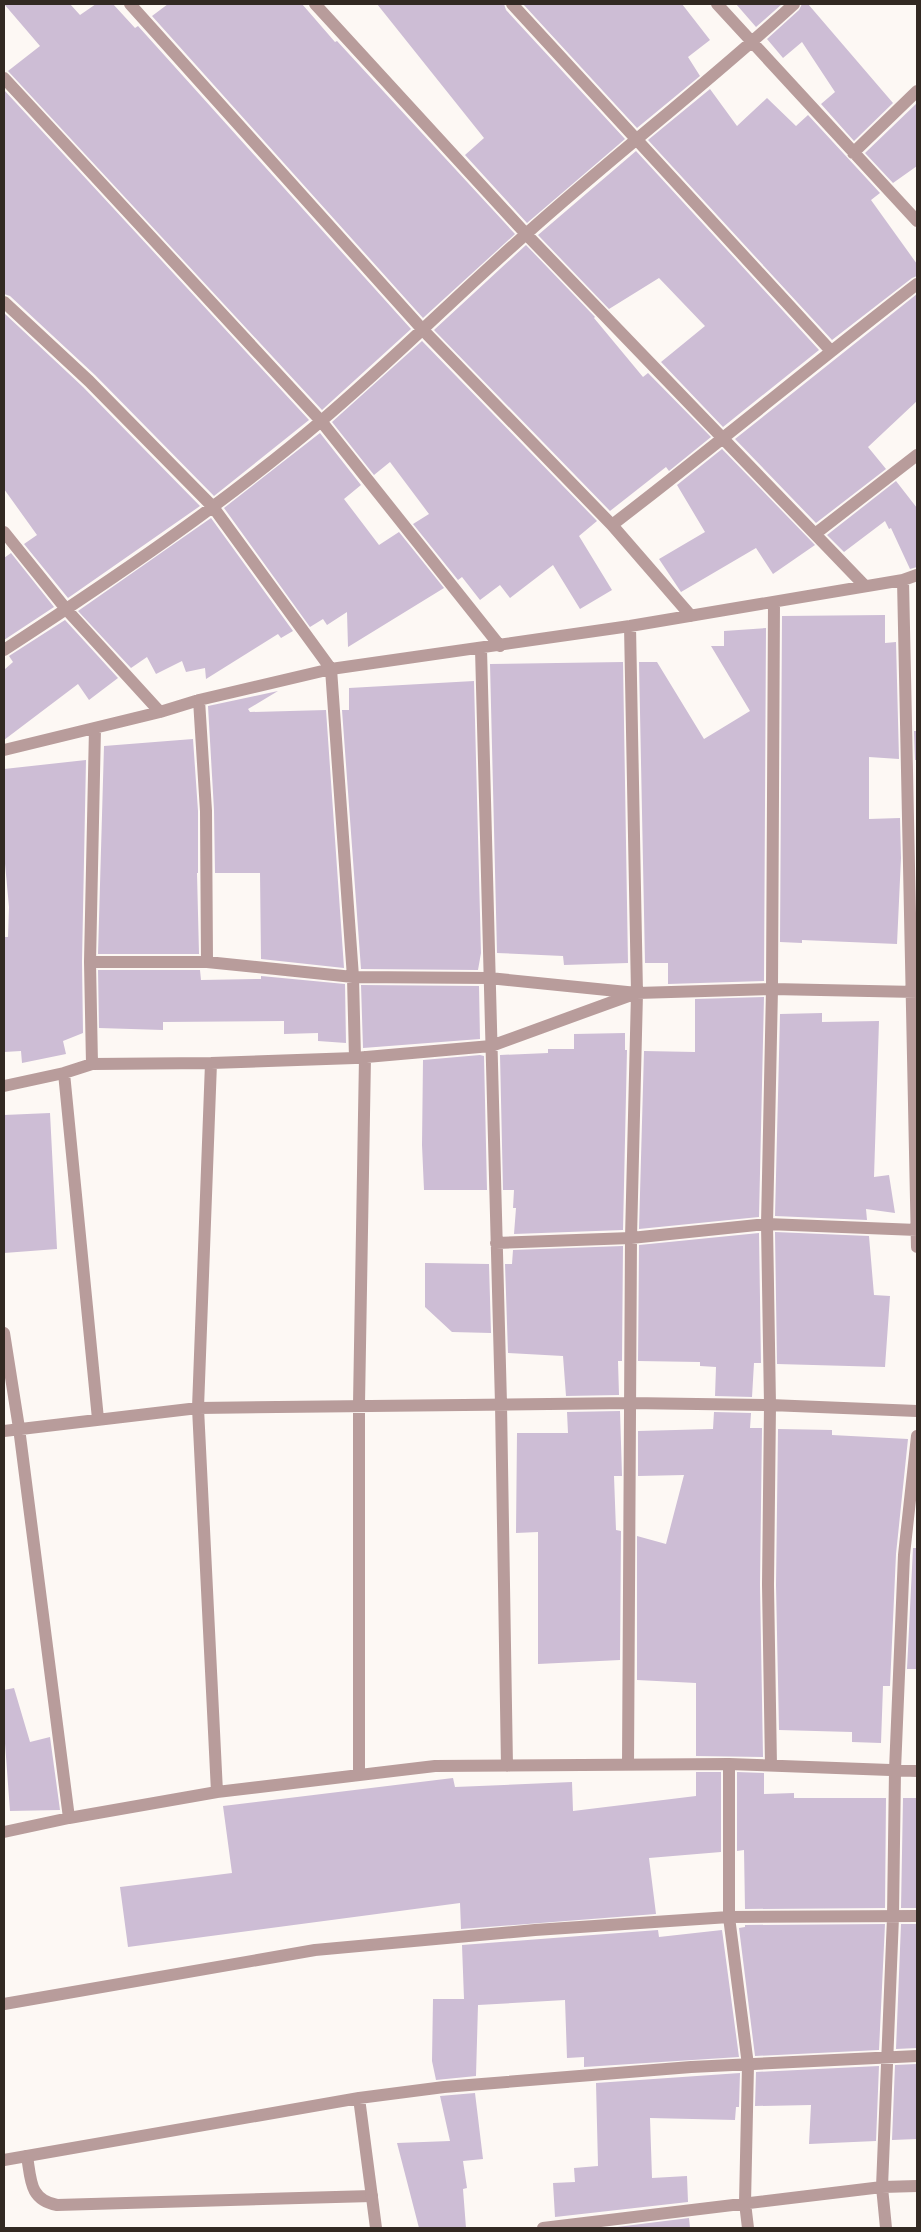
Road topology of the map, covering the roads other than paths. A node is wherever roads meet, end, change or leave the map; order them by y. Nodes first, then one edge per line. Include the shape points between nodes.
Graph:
1 (130, 4) edge
2 (315, 4) edge
3 (512, 4) edge
4 (717, 4) edge
5 (794, 4) edge
6 (752, 42) junction
7 (4, 78) edge
8 (917, 91) edge
9 (635, 140) junction
10 (853, 153) junction
11 (917, 221) edge
12 (526, 234) junction
13 (917, 284) edge
14 (4, 302) edge
15 (422, 329) junction
16 (831, 351) junction
17 (321, 422) junction
18 (723, 439) junction
19 (917, 455) edge
20 (213, 507) junction
21 (612, 525) junction
22 (4, 532) edge
23 (815, 534) junction
24 (917, 575) edge
25 (903, 580) junction
26 (865, 586) junction
27 (774, 602) junction
28 (66, 609) junction
29 (691, 616) junction
30 (630, 626) junction
31 (500, 646) junction
32 (481, 649) junction
33 (4, 650) edge
34 (331, 669) junction
35 (199, 700) junction
36 (160, 712) junction
37 (95, 728) junction
38 (4, 750) edge
39 (913, 787) edge
40 (90, 962) junction
41 (207, 962) junction
42 (353, 978) junction
43 (489, 978) junction
44 (772, 989) junction
45 (915, 992) edge
46 (637, 993) junction
47 (491, 1046) junction
48 (360, 1058) junction
49 (211, 1063) junction
50 (92, 1064) junction
51 (64, 1073) junction
52 (4, 1086) edge
53 (916, 1121) edge
54 (767, 1224) junction
55 (917, 1230) edge
56 (631, 1238) junction
57 (496, 1243) junction
58 (917, 1247) edge
59 (4, 1333) edge
60 (630, 1403) junction
61 (359, 1404) junction
62 (501, 1404) junction
63 (770, 1405) junction
64 (198, 1408) junction
65 (917, 1411) edge
66 (98, 1419) junction
67 (19, 1428) junction
68 (4, 1431) edge
69 (917, 1436) edge
70 (729, 1764) junction
71 (628, 1765) junction
72 (508, 1766) junction
73 (771, 1766) junction
74 (895, 1770) junction
75 (917, 1771) edge
76 (359, 1774) junction
77 (217, 1792) junction
78 (69, 1818) junction
79 (4, 1832) edge
80 (917, 1916) edge
81 (729, 1917) junction
82 (893, 1917) junction
83 (4, 2004) edge
84 (917, 2056) edge
85 (887, 2058) junction
86 (748, 2065) junction
87 (359, 2098) junction
88 (27, 2156) junction
89 (4, 2160) edge
90 (917, 2186) edge
91 (882, 2187) junction
92 (372, 2196) junction
93 (745, 2203) junction
94 (376, 2228) edge
95 (543, 2228) edge
96 (748, 2228) edge
97 (886, 2228) edge

1 - 15 street
2 - 12 street
3 - 9 street
4 - 6 street
5 - 6 street
6 - 9 street
6 - 10 street
7 - 17 street
8 - 10 street
9 - 12 street
9 - 16 street
10 - 11 street
12 - 15 street
12 - 18 street
13 - 16 street
14 - 20 street via 89,381
15 - 17 street
15 - 21 street
16 - 18 street
17 - 20 street
17 - 31 street
18 - 21 street
18 - 23 street
19 - 23 street
20 - 28 street
20 - 34 street
21 - 29 street
22 - 28 street
23 - 26 street
24 - 25 street
25 - 26 street
25 - 39 street
26 - 27 street
27 - 29 street
27 - 44 street
28 - 33 street
28 - 36 street
29 - 30 street
30 - 31 street
30 - 46 street
31 - 32 street
32 - 34 street
32 - 43 street
34 - 35 street
34 - 42 street
35 - 36 street
35 - 41 street via 206,811
36 - 37 street
37 - 38 street
37 - 40 street
39 - 45 street
40 - 41 street
40 - 50 street
41 - 42 street
42 - 43 street
42 - 48 street
43 - 46 street
43 - 47 street
44 - 45 street
44 - 46 street
44 - 54 street
45 - 53 street
46 - 47 street
46 - 56 street
47 - 48 street
47 - 57 street
48 - 49 street
48 - 61 street
49 - 50 street
49 - 64 street
50 - 51 street
51 - 52 street
51 - 66 street
53 - 55 street
54 - 55 street
54 - 56 street
54 - 63 street
55 - 58 street
56 - 57 street
56 - 60 street
57 - 62 street
59 - 67 street
60 - 62 street
60 - 63 street
60 - 71 street
61 - 62 street
61 - 64 street
61 - 76 street
62 - 72 street
63 - 65 street
63 - 73 street
64 - 66 street
64 - 77 street
66 - 67 street
67 - 68 street
67 - 78 street
69 - 74 street via 904,1555
70 - 71 street
70 - 73 street
70 - 81 street
71 - 72 street
72 - 76 street via 435,1766
73 - 74 street
74 - 75 street
74 - 82 street
76 - 77 street
77 - 78 street
78 - 79 street
80 - 82 street
81 - 82 street
81 - 83 street via 315,1950
81 - 86 street
82 - 85 street
84 - 85 street
85 - 86 street
85 - 91 street
86 - 87 street via 444,2087
86 - 93 street
87 - 88 street
87 - 92 street
88 - 89 street
88 - 92 street via 32,2188 38,2197 57,2205
90 - 91 street
91 - 93 street
91 - 97 street
92 - 94 street
93 - 95 street
93 - 96 street

